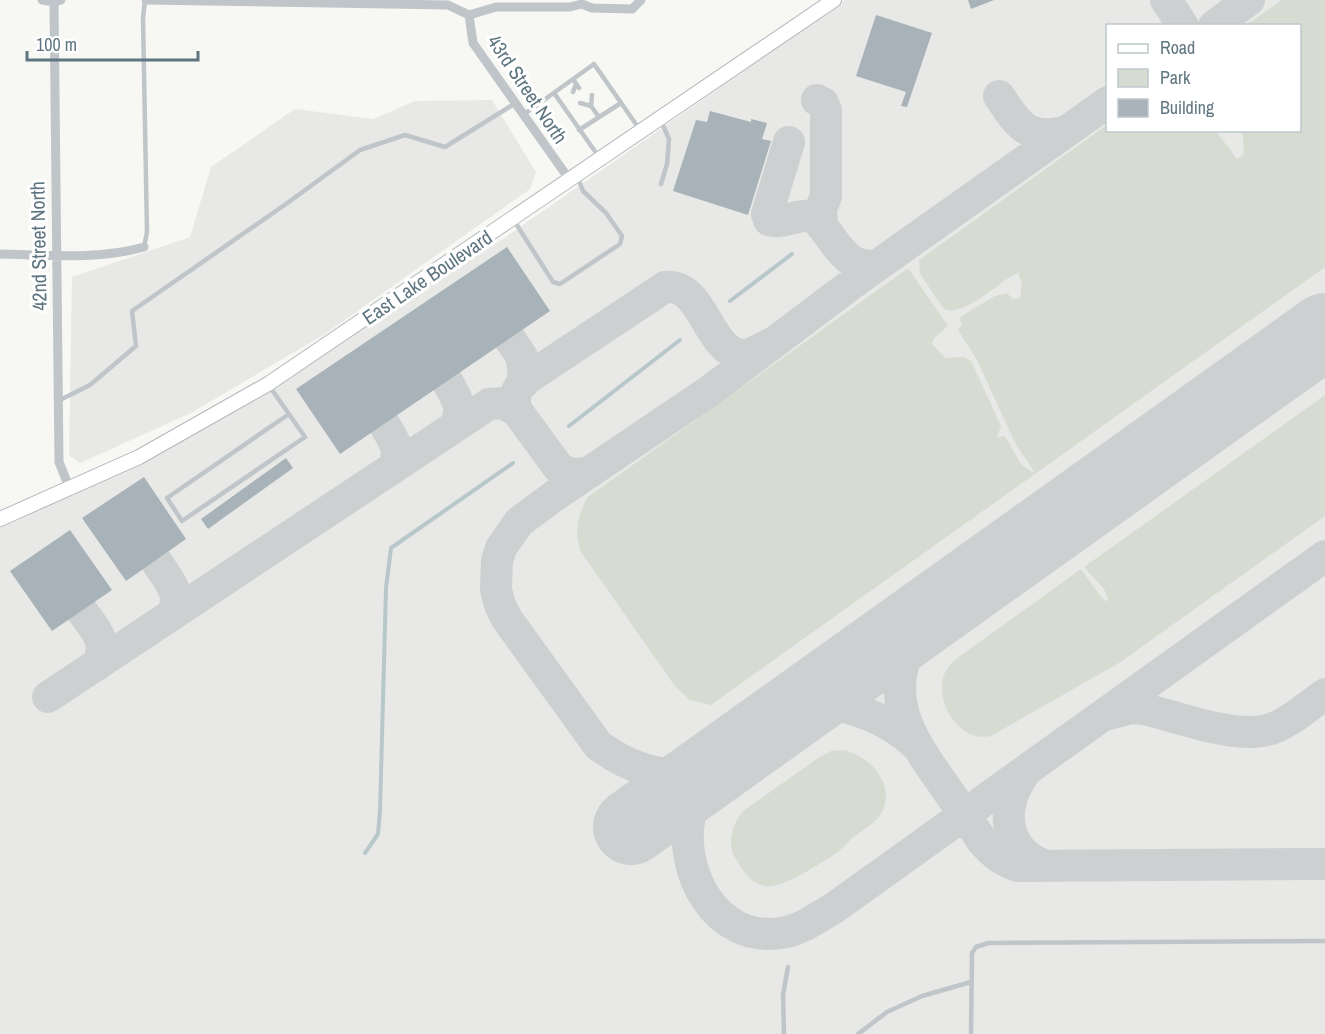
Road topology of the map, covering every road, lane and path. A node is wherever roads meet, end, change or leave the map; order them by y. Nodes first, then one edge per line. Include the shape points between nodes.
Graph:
1 (42, 0) edge
2 (146, 0) edge
3 (641, 0) edge
4 (834, 0) edge
5 (57, 1) edge
6 (582, 2) edge
7 (469, 15) junction
8 (576, 84) junction
9 (585, 84) dead end
10 (573, 92) dead end
11 (554, 93) junction
12 (592, 94) dead end
13 (586, 99) dead end
14 (580, 103) dead end
15 (621, 103) junction
16 (514, 104) junction
17 (591, 106) junction
18 (522, 115) junction
19 (599, 117) junction
20 (660, 119) junction
21 (579, 130) junction
22 (640, 131) junction
23 (600, 159) junction
24 (573, 177) junction
25 (661, 184) dead end
26 (513, 219) junction
27 (144, 247) joint
28 (0, 254) edge
29 (56, 255) junction
30 (268, 384) junction
31 (58, 401) junction
32 (289, 414) junction
33 (69, 487) junction
34 (0, 519) edge
35 (1325, 941) edge
36 (788, 967) dead end
37 (971, 982) junction
38 (784, 1034) edge
39 (858, 1034) edge
40 (972, 1034) edge

1 - 5 street
2 - 7 street via 448,5
2 - 27 lane
3 - 6 street via 632,9 592,8
4 - 20 street, East Lake Boulevard
5 - 29 street, 42nd Street North
6 - 7 street via 570,7 496,7
7 - 16 street, 43rd Street North via 473,43
8 - 9 lane
8 - 10 lane
8 - 11 lane
8 - 15 lane via 594,64
11 - 18 lane
11 - 21 lane
12 - 17 lane
13 - 17 lane
14 - 17 lane
15 - 19 lane
15 - 22 lane
16 - 18 street, 43rd Street North
16 - 31 lane via 445,147 405,135 360,150 132,311 136,346 90,385
17 - 19 lane
18 - 24 street, 43rd Street North
19 - 21 lane
20 - 22 street, East Lake Boulevard
20 - 25 lane via 669,140
21 - 23 lane
22 - 23 street, East Lake Boulevard
23 - 24 street, East Lake Boulevard
24 - 26 street, East Lake Boulevard
24 - 26 lane via 606,213 622,236 620,244 561,284 553,282
26 - 30 street, East Lake Boulevard
27 - 29 street
28 - 29 street
29 - 31 street, 42nd Street North
30 - 32 lane
30 - 33 street, East Lake Boulevard via 139,457
31 - 33 street, 42nd Street North via 59,462
32 - 32 lane via 305,437 182,521 167,498
33 - 34 street, East Lake Boulevard
35 - 37 lane via 988,943 972,953
36 - 38 lane via 783,995
37 - 39 lane via 922,996 887,1012
37 - 40 lane

